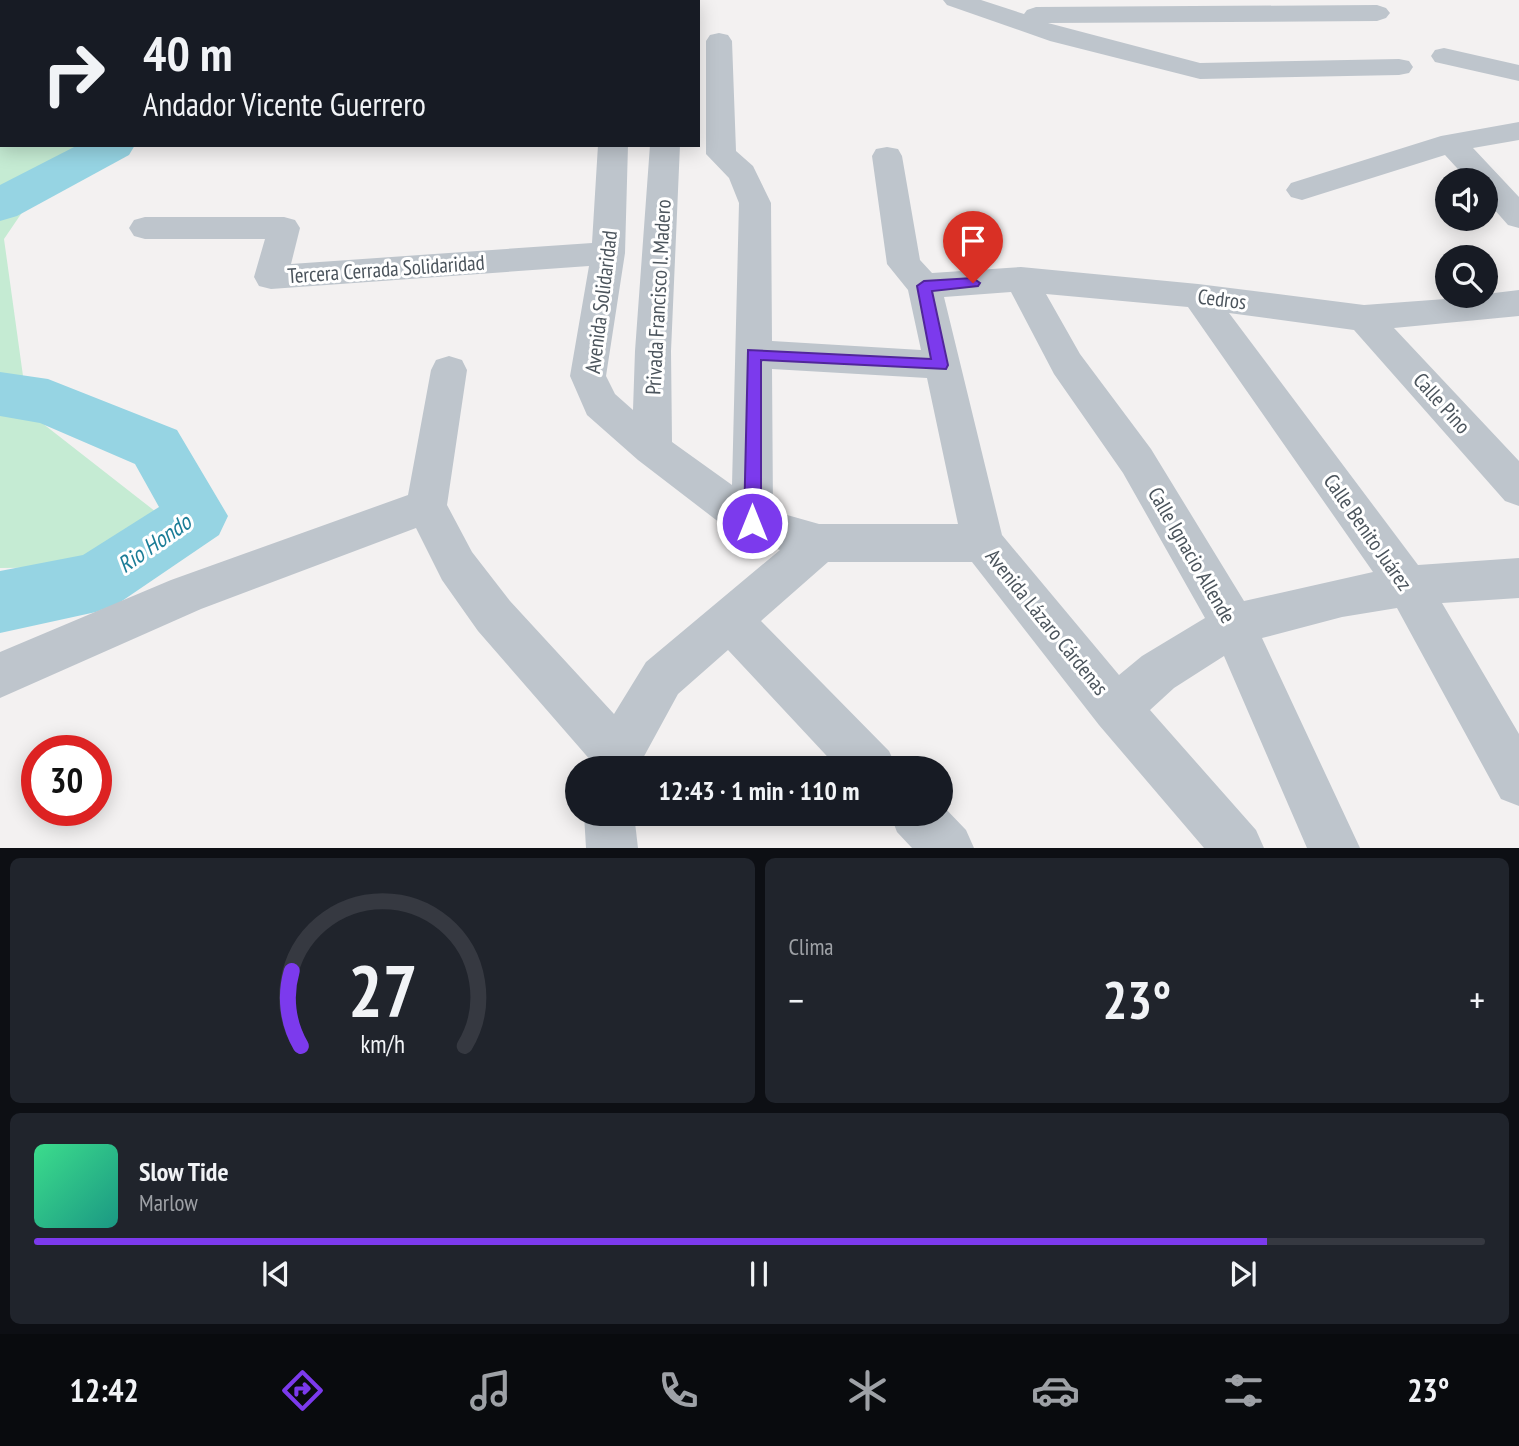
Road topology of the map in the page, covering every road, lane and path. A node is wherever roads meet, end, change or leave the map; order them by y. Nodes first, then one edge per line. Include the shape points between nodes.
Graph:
1 (956, 0) edge
2 (1377, 13) dead end
3 (996, 16) junction
4 (719, 41) dead end
5 (1444, 56) dead end
6 (1399, 67) dead end
7 (1519, 74) edge
8 (1519, 131) edge
9 (1451, 143) junction
10 (613, 147) edge
11 (665, 147) edge
12 (887, 156) dead end
13 (1475, 168) edge
14 (1302, 190) dead end
15 (1498, 193) edge
16 (1519, 217) edge
17 (145, 228) dead end
18 (608, 253) junction
19 (1021, 279) junction
20 (924, 286) junction
21 (1198, 296) junction
22 (1518, 304) edge
23 (1364, 318) junction
24 (754, 354) junction
25 (940, 365) junction
26 (449, 370) dead end
27 (652, 449) junction
28 (1519, 489) edge
29 (426, 506) junction
30 (752, 523) junction
31 (819, 543) junction
32 (983, 543) junction
33 (1519, 578) edge
34 (1408, 586) junction
35 (730, 620) junction
36 (1233, 625) junction
37 (0, 675) edge
38 (1116, 708) junction
39 (613, 756) edge
40 (620, 756) edge
41 (860, 756) edge
42 (1519, 781) edge
43 (610, 826) edge
44 (927, 826) edge
45 (612, 848) edge
46 (948, 848) edge
47 (1238, 848) edge
48 (1334, 848) edge

1 - 3 street
2 - 3 street
3 - 6 street via 1200,71
4 - 24 street via 720,154 742,173 755,204
5 - 7 street
8 - 9 street
9 - 13 street
9 - 14 street
10 - 18 street, Avenida Solidaridad
11 - 27 street, Privada Francisco I. Madero
12 - 20 street, Avenida Lázaro Cárdenas via 904,264
15 - 16 street
17 - 18 street, Tercera Cerrada Solidaridad via 284,228 271,277
18 - 27 street, Avenida Solidaridad via 588,376 600,404
19 - 20 street, Cedros
19 - 21 street, Cedros
19 - 36 street, Calle Ignacio Allende via 1067,364 1137,461
20 - 25 street, Avenida Lázaro Cárdenas
21 - 23 street, Cedros
21 - 34 street, Calle Benito Juárez
22 - 23 street, Cedros
23 - 28 street, Calle Pino
24 - 25 street
24 - 30 street
25 - 32 street, Avenida Lázaro Cárdenas
26 - 29 street
27 - 30 street, Avenida Solidaridad
29 - 37 street via 187,594
29 - 39 street via 457,566 494,616
30 - 31 street, Avenida Solidaridad
31 - 32 street, Avenida Solidaridad
31 - 35 street
32 - 38 street, Avenida Lázaro Cárdenas
33 - 34 street
34 - 36 street via 1342,597
34 - 42 street, Calle Benito Juárez
35 - 40 street via 662,678
35 - 41 street
36 - 38 street via 1157,672
36 - 48 street, Calle Ignacio Allende
38 - 47 street, Avenida Lázaro Cárdenas
43 - 45 street
44 - 46 street

